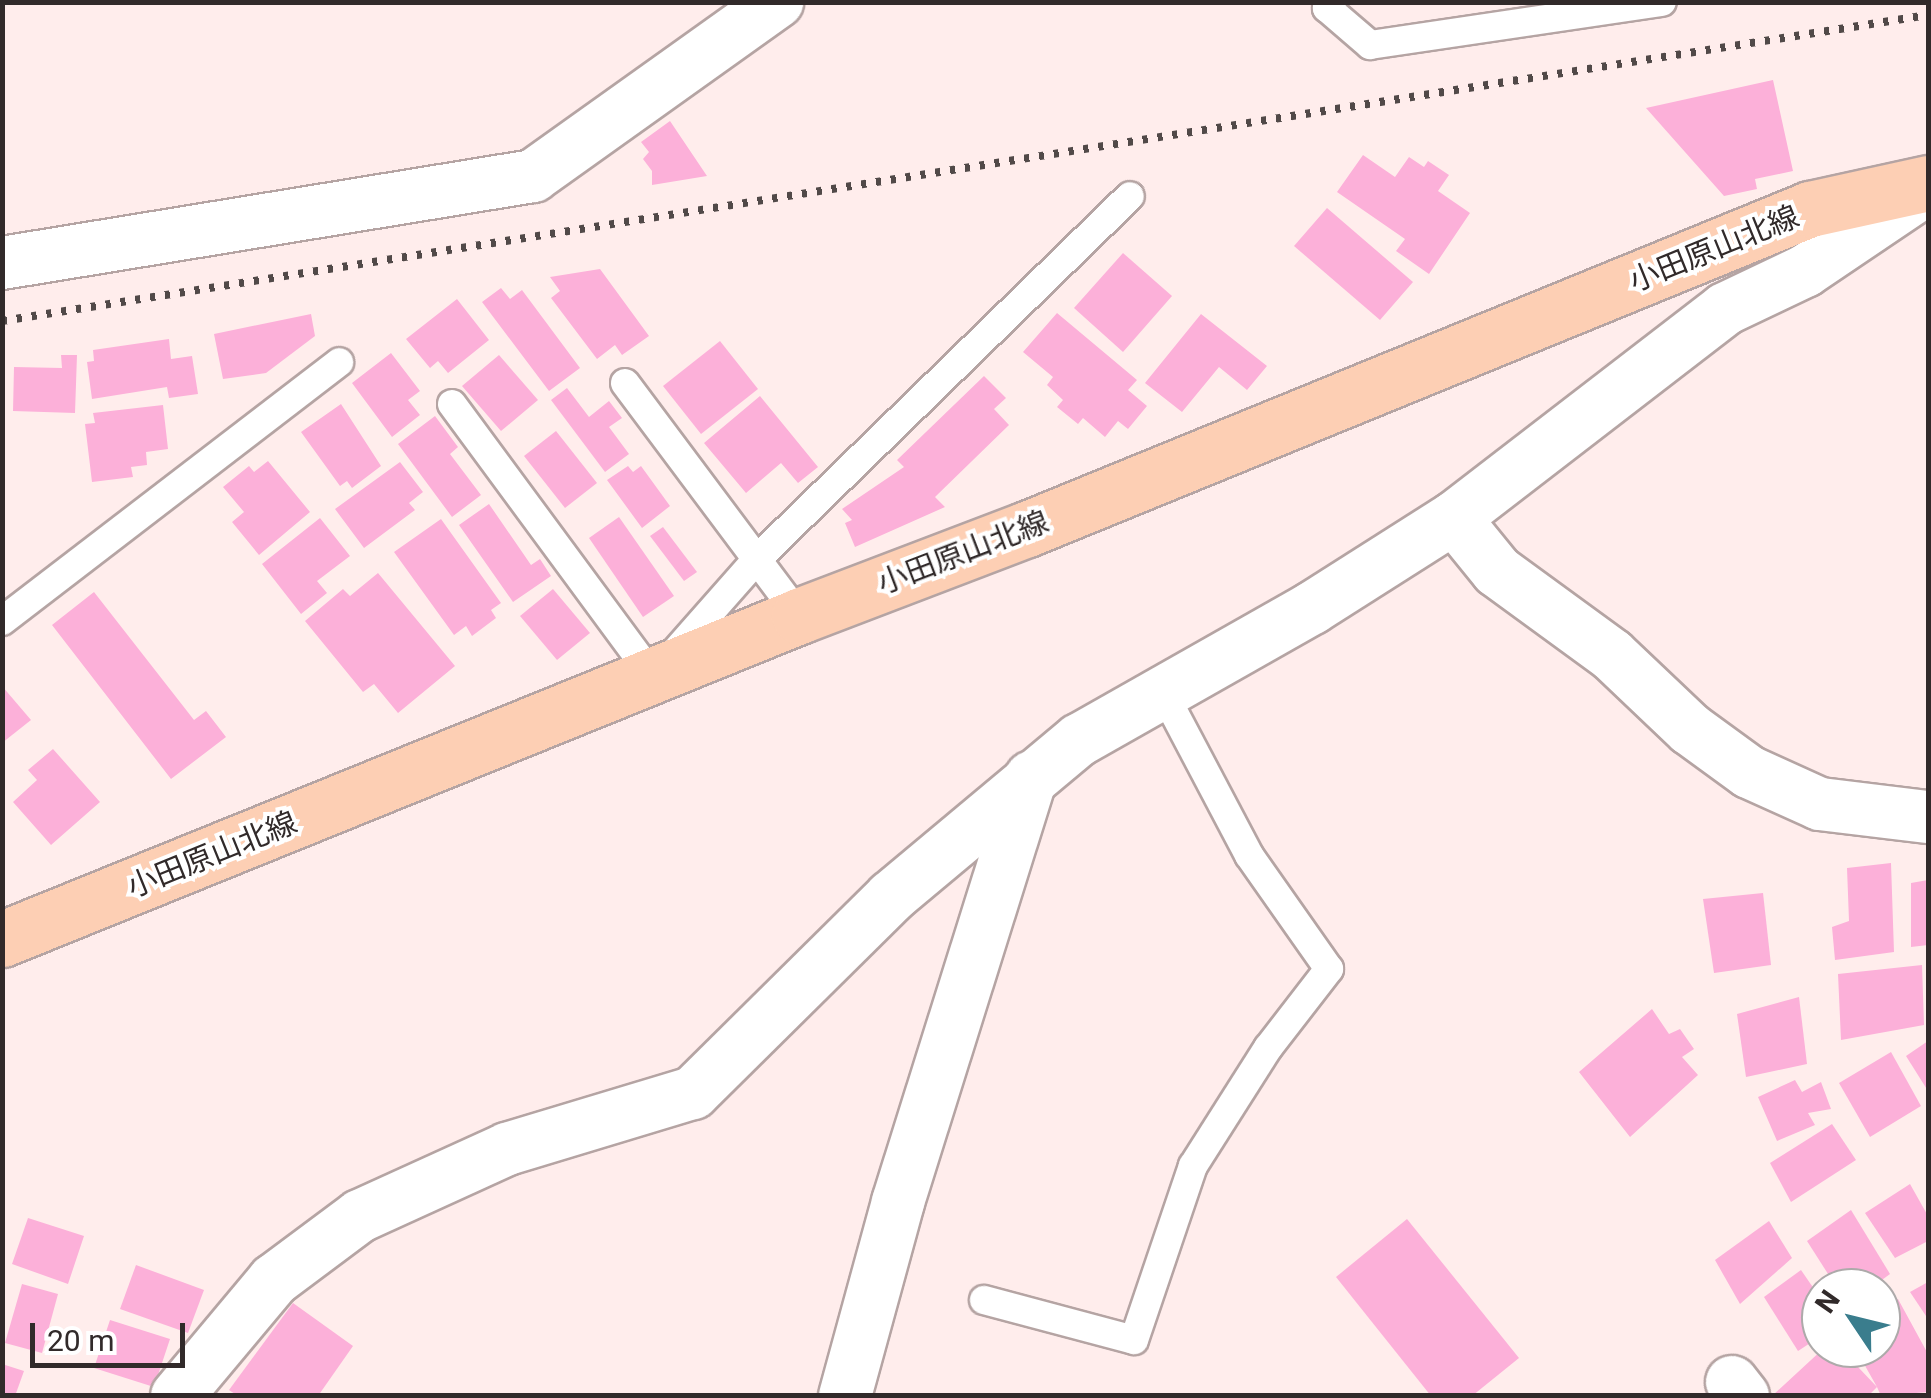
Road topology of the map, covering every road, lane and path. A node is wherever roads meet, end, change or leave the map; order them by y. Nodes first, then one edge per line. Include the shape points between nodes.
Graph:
1 (777, 2) edge
2 (1332, 2) edge
3 (1662, 2) edge
4 (1928, 185) edge
5 (1130, 196) dead end
6 (2, 263) edge
7 (340, 362) dead end
8 (626, 383) dead end
9 (452, 404) dead end
10 (1454, 518) junction
11 (757, 559) junction
12 (799, 616) junction
13 (2, 621) edge
14 (654, 677) junction
15 (1162, 690) junction
16 (1032, 776) junction
17 (1928, 817) edge
18 (2, 938) edge
19 (984, 1300) dead end
20 (186, 1393) edge
21 (845, 1396) edge

1 - 6 street via 533,176
2 - 3 lane via 1327,8 1370,45
4 - 10 street via 1805,271 1724,310
4 - 12 main road, 小田原山北線 via 1810,209 1027,530
5 - 11 lane
7 - 13 lane
8 - 11 lane
9 - 14 lane
10 - 15 street via 1312,608
10 - 17 street via 1497,572 1612,655 1690,729 1749,772 1820,804
11 - 12 lane
11 - 14 lane
12 - 14 main road, 小田原山北線
14 - 18 main road, 小田原山北線
15 - 16 street
15 - 19 lane via 1249,855 1329,969 1268,1048 1193,1166 1134,1340
16 - 20 street via 892,897 694,1093 507,1150 360,1216 274,1280
16 - 21 street via 898,1202

